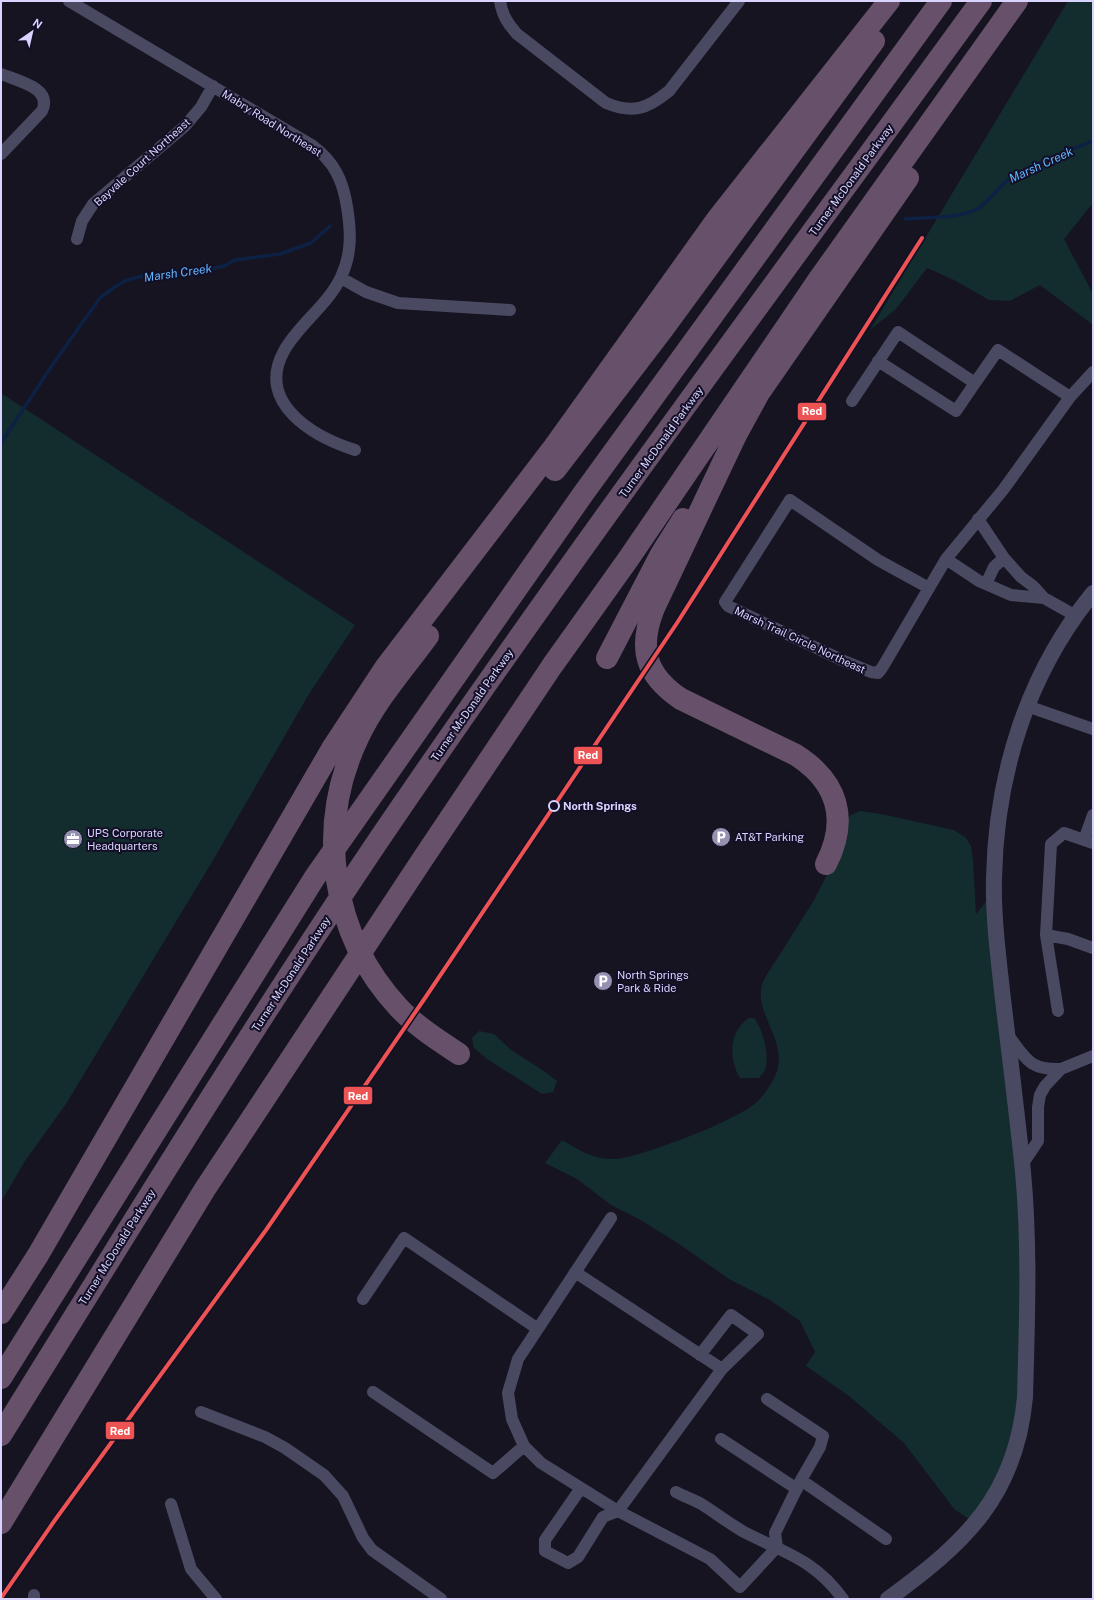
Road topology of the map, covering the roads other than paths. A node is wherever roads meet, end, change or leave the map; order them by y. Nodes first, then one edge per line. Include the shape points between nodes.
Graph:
1 (69, 1) edge
2 (500, 1) edge
3 (740, 1) edge
4 (889, 1) edge
5 (903, 1) edge
6 (941, 1) edge
7 (981, 1) edge
8 (1017, 1) edge
9 (1004, 19) junction
10 (1, 74) edge
11 (213, 86) junction
12 (1, 154) edge
13 (77, 239) dead end
14 (341, 278) junction
15 (510, 310) dead end
16 (878, 361) junction
17 (1093, 372) edge
18 (975, 383) junction
19 (1070, 397) junction
20 (852, 401) dead end
21 (736, 435) junction
22 (355, 450) dead end
23 (978, 519) junction
24 (946, 558) junction
25 (1004, 558) junction
26 (1021, 577) junction
27 (986, 584) junction
28 (929, 588) junction
29 (1093, 593) edge
30 (1011, 595) junction
31 (1044, 598) junction
32 (1076, 616) junction
33 (607, 658) dead end
34 (1027, 706) junction
35 (1093, 729) edge
36 (1093, 815) edge
37 (1088, 842) edge
38 (826, 864) dead end
39 (1046, 935) junction
40 (1093, 948) edge
41 (1058, 1011) dead end
42 (1007, 1033) junction
43 (459, 1054) dead end
44 (1093, 1056) edge
45 (1061, 1069) junction
46 (1022, 1165) junction
47 (611, 1218) dead end
48 (575, 1272) junction
49 (363, 1299) dead end
50 (1, 1313) edge
51 (538, 1329) junction
52 (700, 1355) junction
53 (722, 1370) junction
54 (1, 1378) edge
55 (373, 1392) dead end
56 (767, 1399) dead end
57 (201, 1412) dead end
58 (1, 1435) edge
59 (721, 1439) dead end
60 (524, 1446) junction
61 (799, 1484) junction
62 (581, 1488) junction
63 (676, 1492) dead end
64 (171, 1504) dead end
65 (618, 1511) junction
66 (1, 1523) edge
67 (886, 1539) dead end
68 (777, 1547) junction
69 (216, 1599) edge
70 (441, 1599) edge
71 (843, 1599) edge
72 (888, 1599) edge

1 - 11 street, Mabry Road Northeast
2 - 3 street via 507,23 516,34 606,103 631,110 644,108 656,102 668,91
4 - 50 highway via 718,218 554,446 385,668 333,747 38,1255
5 - 43 highway via 664,329 500,541 369,717 358,737 341,780 334,825 334,867 342,907 358,950 385,991 418,1025
6 - 54 highway via 569,514 315,877
7 - 58 highway, Turner McDonald Parkway via 597,530 380,839 200,1114
8 - 9 highway
9 - 21 highway via 994,47 889,206 759,393
9 - 66 highway via 819,279 630,558 552,666 422,860 205,1189
10 - 12 street via 37,89 45,104 42,112
11 - 13 street, Bayvale Court Northeast via 201,107 185,126 93,204 82,221
11 - 14 street, Mabry Road Northeast via 313,146 334,166 345,190 351,231 349,256
14 - 15 street via 366,292 398,303
14 - 22 street, Mabry Road Northeast via 284,350 277,366 276,381 282,403 292,414 331,442
16 - 18 street via 956,411
16 - 18 street via 898,332
16 - 20 street
17 - 19 street, Marsh Trail Circle Northeast
18 - 19 street via 998,350
19 - 23 street, Marsh Trail Circle Northeast via 1003,490
21 - 33 highway via 661,554
21 - 38 highway via 654,608 645,638 646,653 651,668 670,692 796,755 812,765 824,778 832,790 837,805 838,821 833,850
23 - 24 street, Marsh Trail Circle Northeast
23 - 25 street
24 - 27 street
24 - 28 street, Marsh Trail Circle Northeast
25 - 26 street
25 - 27 street via 994,568
26 - 30 street
26 - 31 street
27 - 30 street
28 - 28 street, Marsh Trail Circle Northeast via 878,673 844,661 728,606 725,602 790,500 878,560
29 - 32 street
30 - 31 street
31 - 32 street
32 - 34 street via 1038,680
34 - 35 street
34 - 42 street via 1011,754 997,827 994,880 998,956
36 - 37 street
37 - 39 street via 1064,833 1051,844
39 - 40 street via 1068,939
39 - 41 street
42 - 45 street via 1028,1062 1038,1068
42 - 46 street
44 - 45 street
45 - 46 street via 1040,1095 1038,1141
46 - 72 street via 1028,1265 1025,1397 1017,1445 1002,1484 979,1519 924,1571
47 - 48 street
48 - 51 street
48 - 52 street
49 - 51 street via 404,1238
51 - 60 street via 518,1359 508,1393 512,1420
52 - 53 street
52 - 53 street via 731,1315 758,1334
53 - 65 street
55 - 60 street via 493,1473
56 - 61 street via 823,1436 820,1447
57 - 70 street via 265,1436 324,1475 343,1496 363,1538 372,1550
59 - 61 street
60 - 62 street via 541,1463
61 - 67 street
61 - 68 street via 775,1533
62 - 65 street
62 - 65 street via 545,1540 545,1551 568,1563 578,1557 603,1517
63 - 68 street
64 - 69 street via 191,1569
65 - 68 street via 710,1559 740,1586
68 - 71 street via 819,1571

